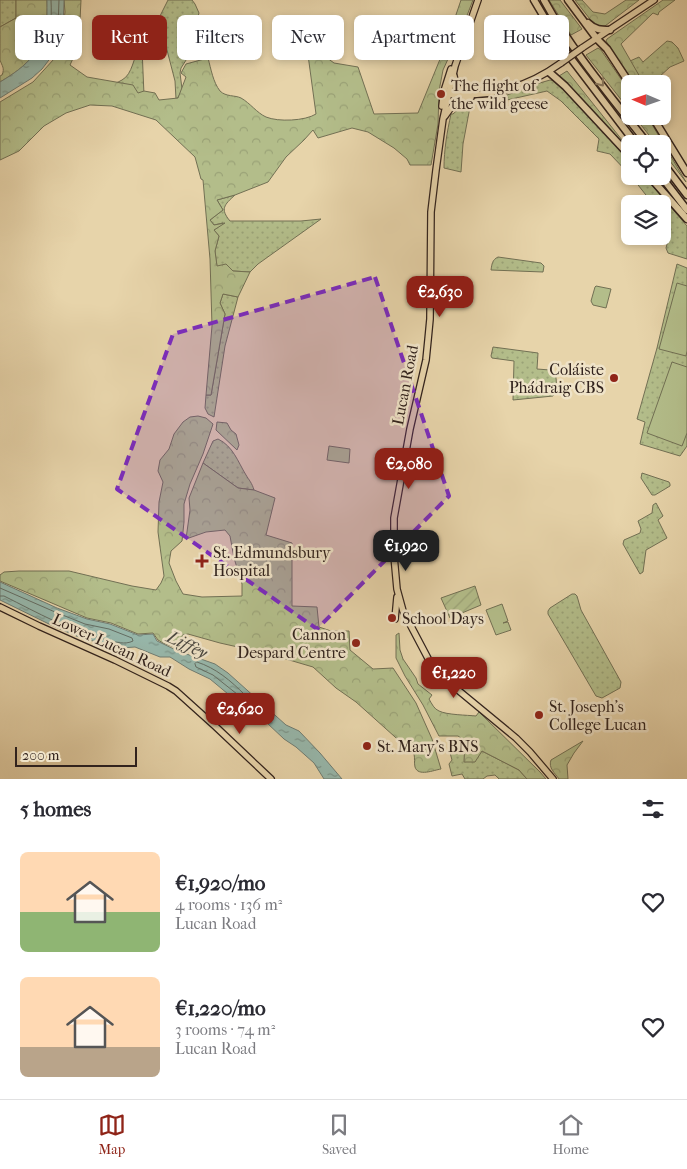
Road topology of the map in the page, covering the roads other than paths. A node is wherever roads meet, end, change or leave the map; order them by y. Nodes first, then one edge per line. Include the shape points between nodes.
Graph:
1 (478, 0) edge
2 (534, 0) edge
3 (544, 0) edge
4 (568, 0) edge
5 (651, 1) edge
6 (473, 15) edge
7 (581, 18) junction
8 (610, 30) junction
9 (597, 39) junction
10 (456, 60) edge
11 (457, 60) edge
12 (455, 66) junction
13 (549, 72) junction
14 (624, 75) edge
15 (488, 93) junction
16 (448, 94) junction
17 (467, 95) junction
18 (443, 122) junction
19 (658, 125) edge
20 (629, 135) edge
21 (641, 135) edge
22 (621, 146) edge
23 (687, 173) edge
24 (671, 174) edge
25 (657, 185) edge
26 (668, 185) edge
27 (687, 195) edge
28 (687, 210) edge
29 (687, 219) edge
30 (397, 589) junction
31 (0, 607) edge
32 (395, 619) dead end
33 (271, 779) edge
34 (553, 779) edge

1 - 6 main road, Lucan Road
2 - 20 highway via 560,44
3 -> 21 highway via 566,35
4 - 7 highway
5 - 8 main road
7 - 8 highway via 594,29
7 - 9 highway
8 - 9 main road
9 - 13 main road, bridge
9 - 14 highway
10 - 18 main road via 444,91
11 - 12 main road, Lucan Road
12 - 16 main road, Lucan Road
12 - 17 main road via 456,85
13 - 15 main road via 514,88
13 - 22 highway
15 - 17 main road
15 - 18 main road via 456,103 446,113
16 - 17 main road
16 - 18 main road, Lucan Road
18 - 30 main road, Lucan Road via 431,212 430,319 426,360 394,518
19 - 23 highway
24 - 27 highway
25 - 29 highway
26 - 28 highway
30 - 32 main road
30 - 34 main road, Lucan Road via 403,611 432,666 516,738
31 - 33 main road, Lower Lucan Road via 176,691

